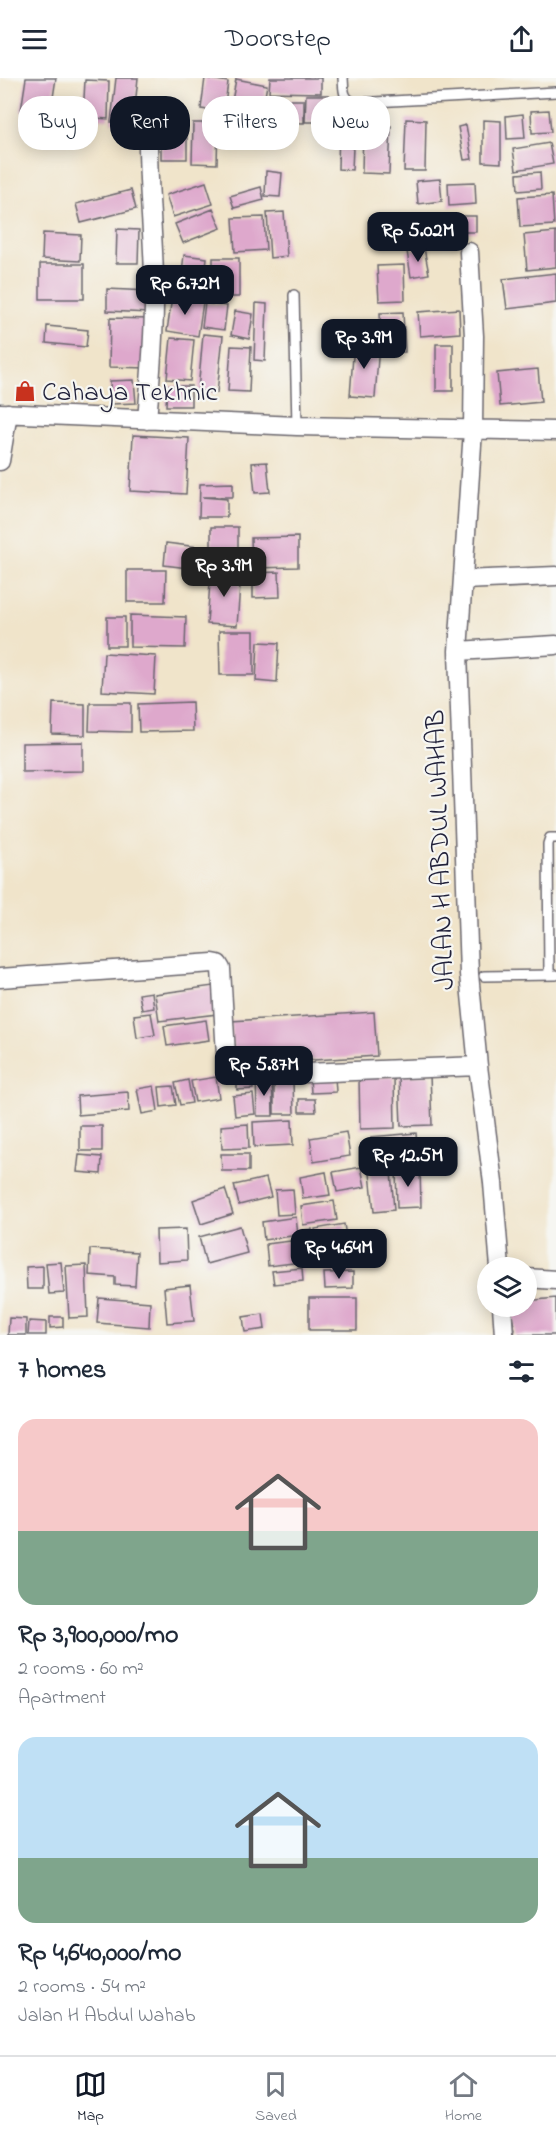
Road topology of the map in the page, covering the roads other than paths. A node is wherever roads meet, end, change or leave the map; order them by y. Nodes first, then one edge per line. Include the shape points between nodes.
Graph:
1 (343, 78) edge
2 (556, 92) edge
3 (148, 150) edge
4 (469, 252) dead end
5 (294, 295) dead end
6 (4, 413) edge
7 (147, 420) junction
8 (297, 426) junction
9 (473, 430) junction
10 (556, 431) edge
11 (0, 461) edge
12 (556, 576) edge
13 (463, 580) junction
14 (556, 645) edge
15 (458, 651) junction
16 (556, 838) edge
17 (552, 975) edge
18 (484, 976) dead end
19 (0, 978) edge
20 (478, 1066) junction
21 (499, 1257) edge
22 (537, 1279) edge
23 (556, 1280) edge
24 (503, 1317) edge
25 (504, 1335) edge

1 - 2 lane via 344,95 355,103
3 - 7 street via 154,317
4 - 9 street, JALAN H ABDUL WAHAB via 474,336
5 - 8 lane
6 - 7 street
6 - 11 street
7 - 8 street
8 - 9 street
9 - 10 street
9 - 13 street, JALAN H ABDUL WAHAB
12 - 13 street
13 - 15 street, JALAN H ABDUL WAHAB
14 - 15 street
15 - 20 street, JALAN H ABDUL WAHAB via 469,974
16 - 17 lane via 550,838 548,844
17 - 18 lane
19 - 20 street via 213,963 221,969 226,1055 234,1068 256,1075
20 - 21 street, JALAN H ABDUL WAHAB
22 - 23 street
24 - 25 street

